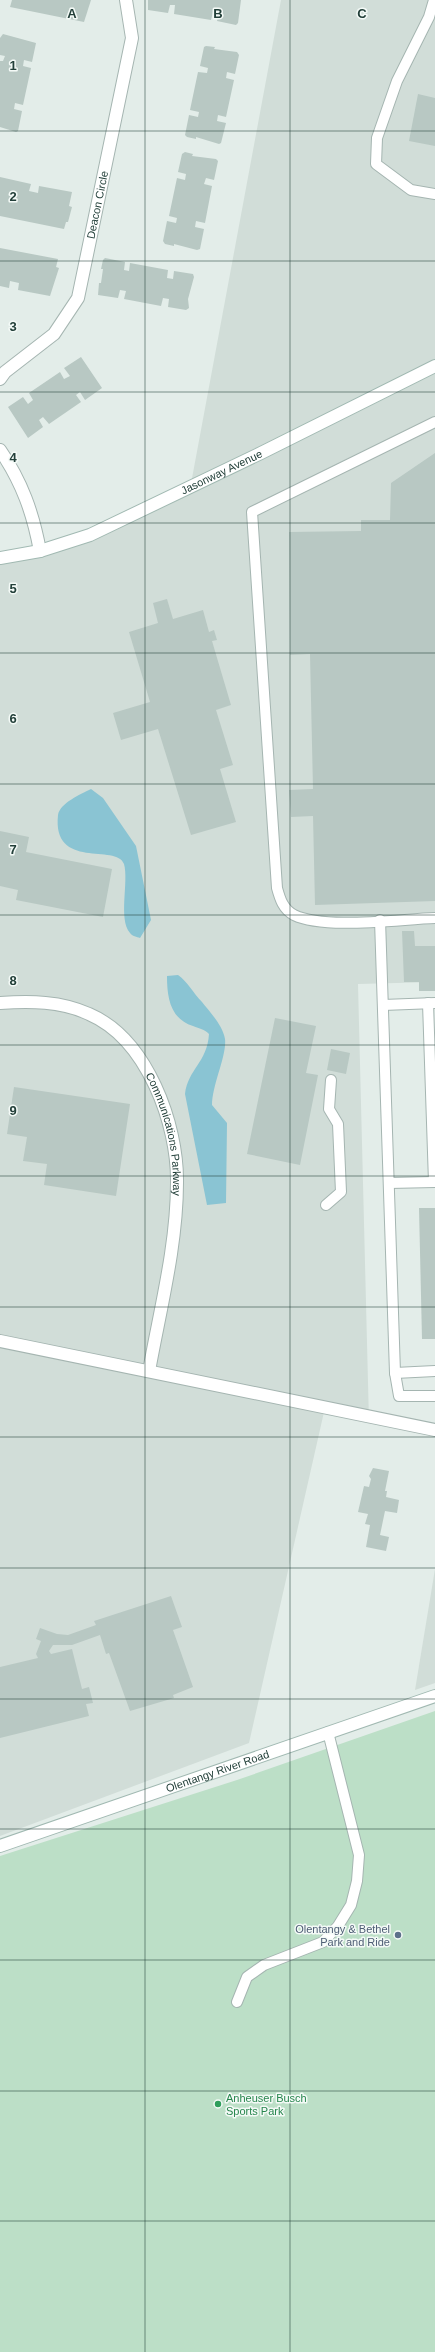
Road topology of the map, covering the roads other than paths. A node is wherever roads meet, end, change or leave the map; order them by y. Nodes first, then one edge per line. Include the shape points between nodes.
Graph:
1 (126, 0) edge
2 (434, 0) edge
3 (435, 194) edge
4 (435, 366) edge
5 (0, 379) edge
6 (435, 422) edge
7 (0, 450) edge
8 (40, 551) junction
9 (0, 558) edge
10 (435, 918) edge
11 (380, 920) junction
12 (0, 1003) edge
13 (431, 1003) edge
14 (383, 1005) junction
15 (332, 1080) dead end
16 (434, 1182) edge
17 (389, 1184) junction
18 (326, 1205) dead end
19 (0, 1341) edge
20 (149, 1371) junction
21 (435, 1372) edge
22 (395, 1373) junction
23 (435, 1396) edge
24 (435, 1430) edge
25 (435, 1696) edge
26 (328, 1732) junction
27 (0, 1846) edge
28 (237, 2002) dead end

1 - 5 street, Deacon Circle via 132,38 78,298 54,334 5,372
2 - 3 lane via 429,17 397,81 376,138 376,164 411,190
4 - 8 street, Jasonway Avenue via 90,535
6 - 11 lane via 252,512 277,888 281,903 294,914 316,921
7 - 8 street via 26,494
8 - 9 street, Jasonway Avenue
10 - 11 lane
11 - 14 lane
12 - 20 street, Communications Parkway via 28,1001 58,1005 89,1013 104,1022 129,1044 167,1113 175,1149 176,1217
13 - 14 lane
13 - 16 lane
14 - 17 lane
15 - 18 lane via 329,1110 338,1124 341,1192
16 - 17 lane
17 - 22 lane
19 - 20 street
20 - 24 street
21 - 22 lane
22 - 23 lane via 399,1396
25 - 26 street, Olentangy River Road
26 - 27 street, Olentangy River Road
26 - 28 lane via 359,1855 357,1881 351,1905 338,1926 323,1942 264,1965 247,1977

